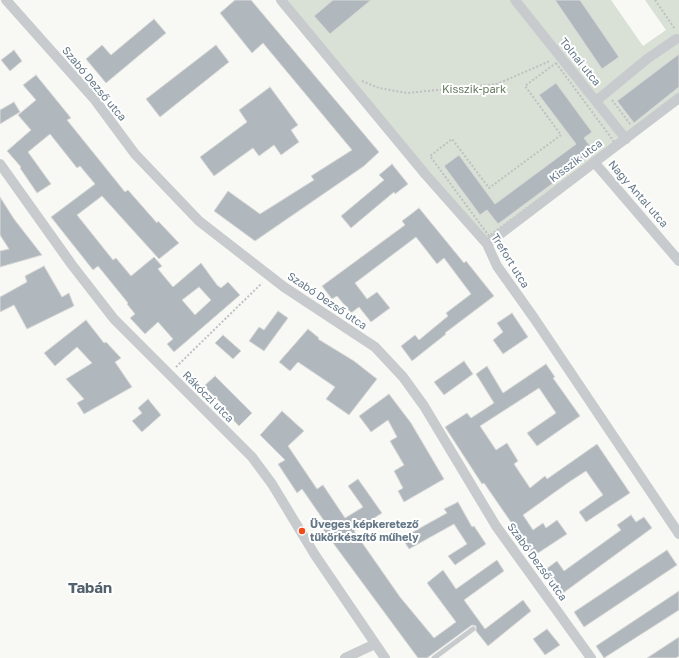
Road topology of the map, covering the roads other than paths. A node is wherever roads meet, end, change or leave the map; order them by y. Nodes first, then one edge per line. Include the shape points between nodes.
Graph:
1 (6, 0) edge
2 (281, 0) edge
3 (515, 0) edge
4 (678, 37) edge
5 (679, 98) edge
6 (596, 101) junction
7 (626, 139) junction
8 (594, 162) junction
9 (0, 164) edge
10 (487, 244) junction
11 (679, 261) edge
12 (679, 534) edge
13 (472, 629) dead end
14 (375, 644) junction
15 (345, 658) edge
16 (385, 658) edge
17 (434, 658) edge
18 (591, 658) edge

1 - 18 street, Szabó Dezső utca via 95,100 135,154 194,216 269,276 375,347 403,377 424,406 496,526
2 - 10 street, Trefort utca via 426,175
3 - 6 street, Tolnai utca
4 - 6 street
5 - 7 street, Kisszik utca
6 - 7 street, Tolnai utca
7 - 8 street, Kisszik utca
8 - 10 street, Kisszik utca
8 - 11 street, Nagy Antal utca
9 - 14 street, Rákóczi utca via 114,319 260,468
10 - 12 street, Trefort utca via 497,266
13 - 17 lane
14 - 15 street
14 - 16 street, Rákóczi utca

